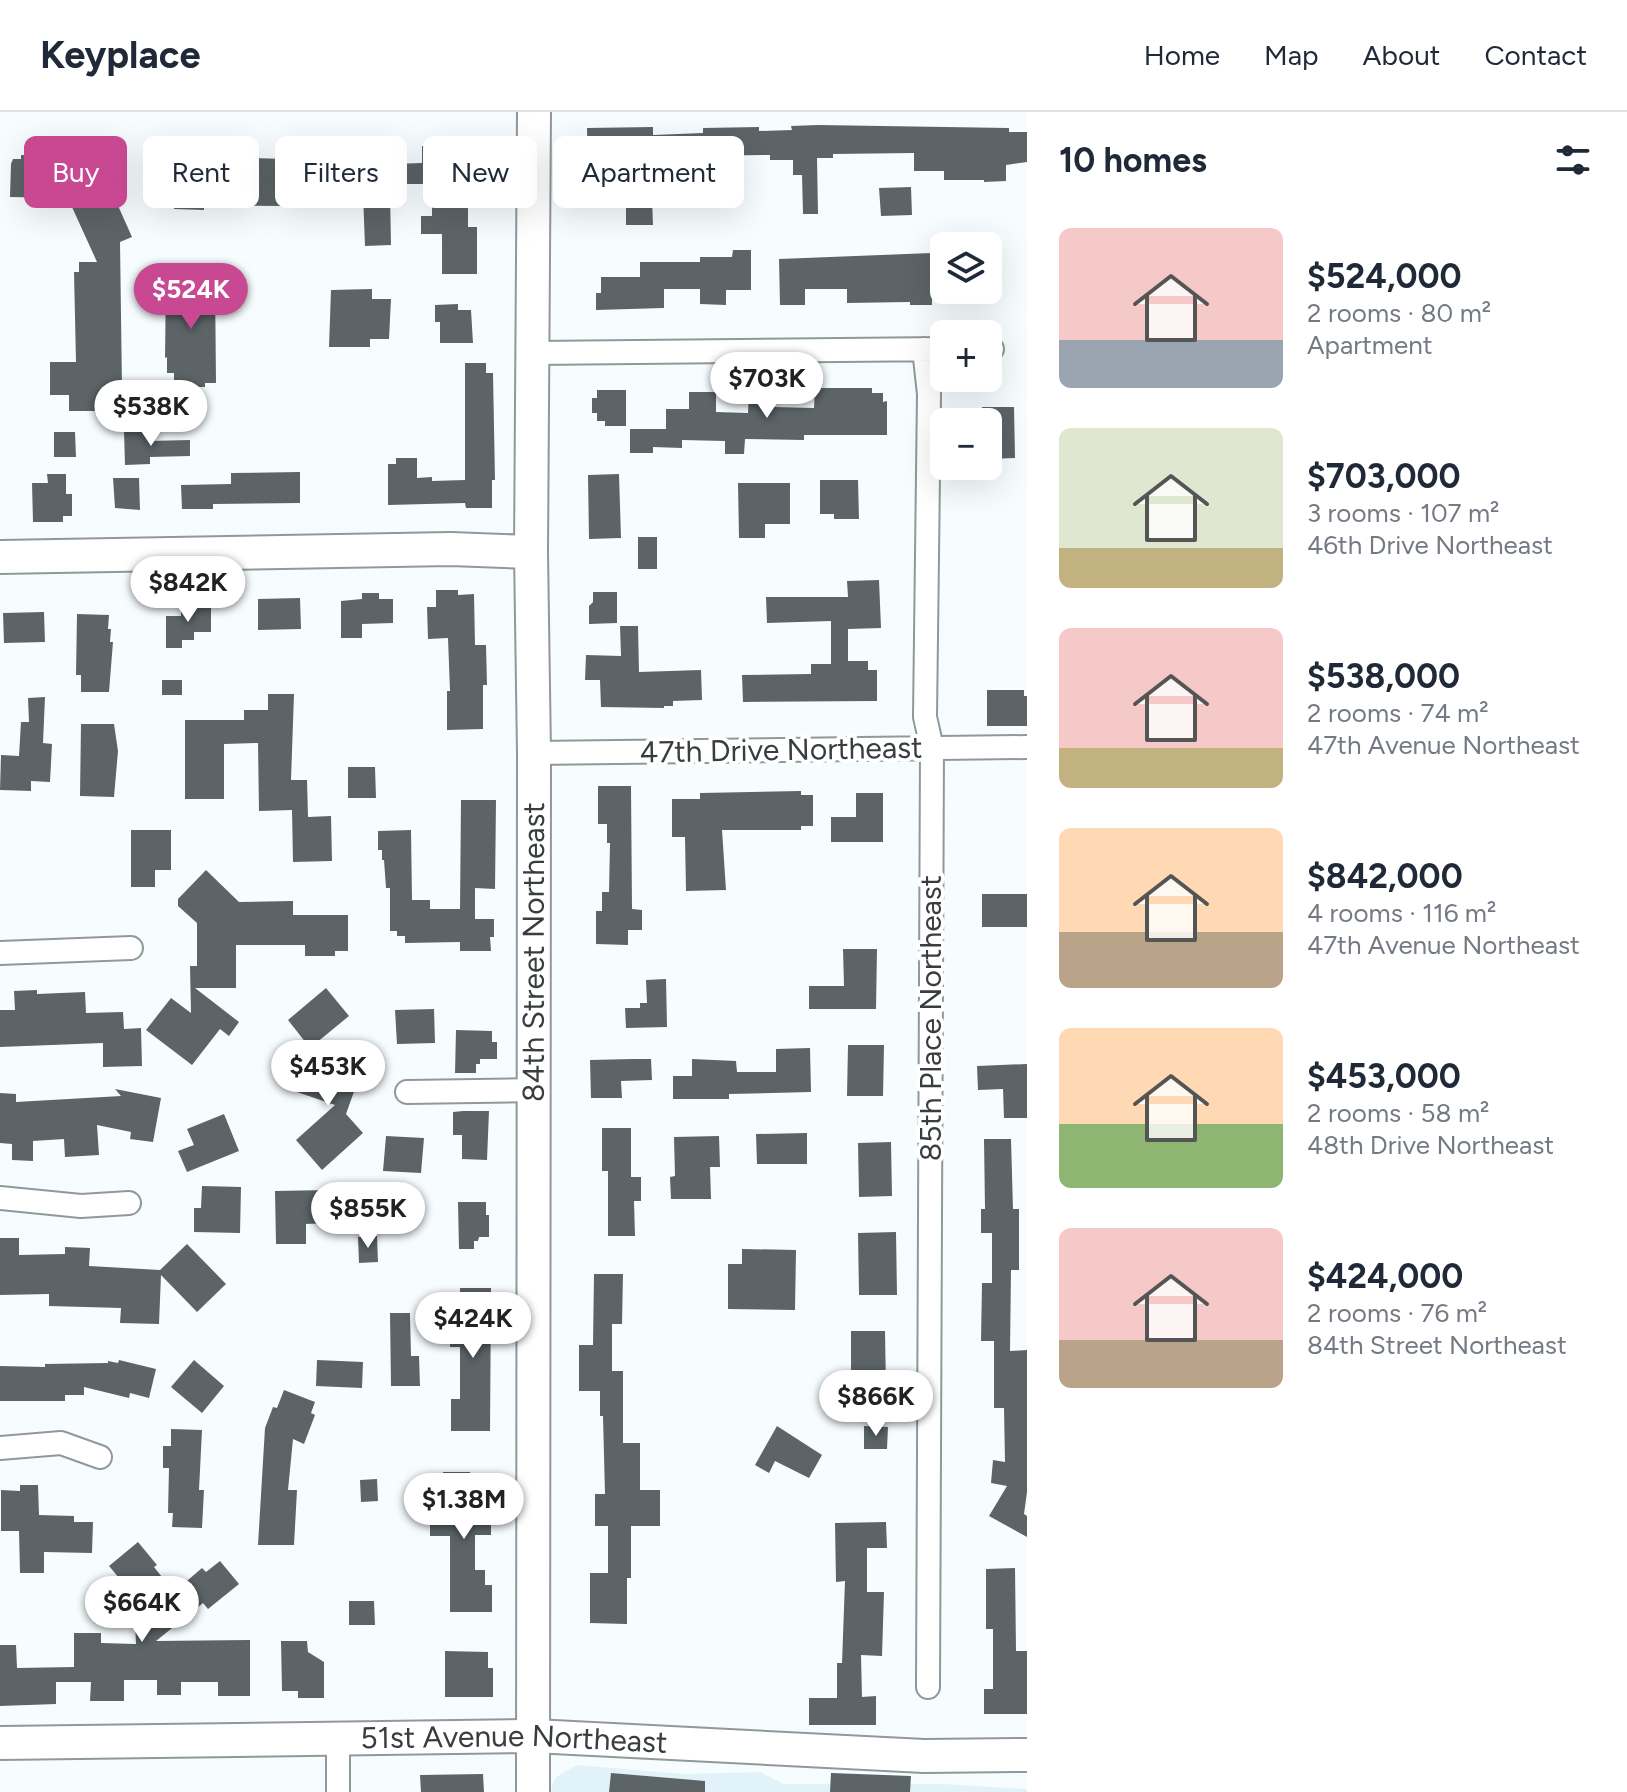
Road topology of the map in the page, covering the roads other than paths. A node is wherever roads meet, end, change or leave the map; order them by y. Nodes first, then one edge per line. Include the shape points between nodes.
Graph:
1 (534, 112) edge
2 (930, 349) edge
3 (534, 353) junction
4 (930, 385) edge
5 (531, 552) junction
6 (0, 557) edge
7 (1027, 747) edge
8 (932, 748) junction
9 (534, 753) junction
10 (131, 948) dead end
11 (0, 953) edge
12 (534, 1090) junction
13 (407, 1092) dead end
14 (0, 1198) edge
15 (129, 1203) dead end
16 (0, 1448) edge
17 (100, 1457) dead end
18 (928, 1687) dead end
19 (534, 1736) junction
20 (338, 1738) junction
21 (0, 1743) edge
22 (1027, 1755) edge
23 (338, 1792) edge
24 (533, 1792) edge

1 - 3 street, 84th Street Northeast
2 - 3 street
3 - 5 street, 84th Street Northeast
4 - 8 street, 85th Place Northeast via 925,717
5 - 6 street
5 - 9 street, 84th Street Northeast
7 - 8 street, 47th Drive Northeast
8 - 9 street, 47th Drive Northeast
8 - 18 street, 85th Place Northeast
9 - 12 street, 84th Street Northeast
10 - 11 street
12 - 13 street
12 - 19 street, 84th Street Northeast
14 - 15 street via 81,1206
16 - 17 street via 61,1443
19 - 20 street, 51st Avenue Northeast
19 - 22 street, 51st Avenue Northeast via 924,1756
19 - 24 street, 84th Street Northeast
20 - 21 street, 51st Avenue Northeast
20 - 23 street

